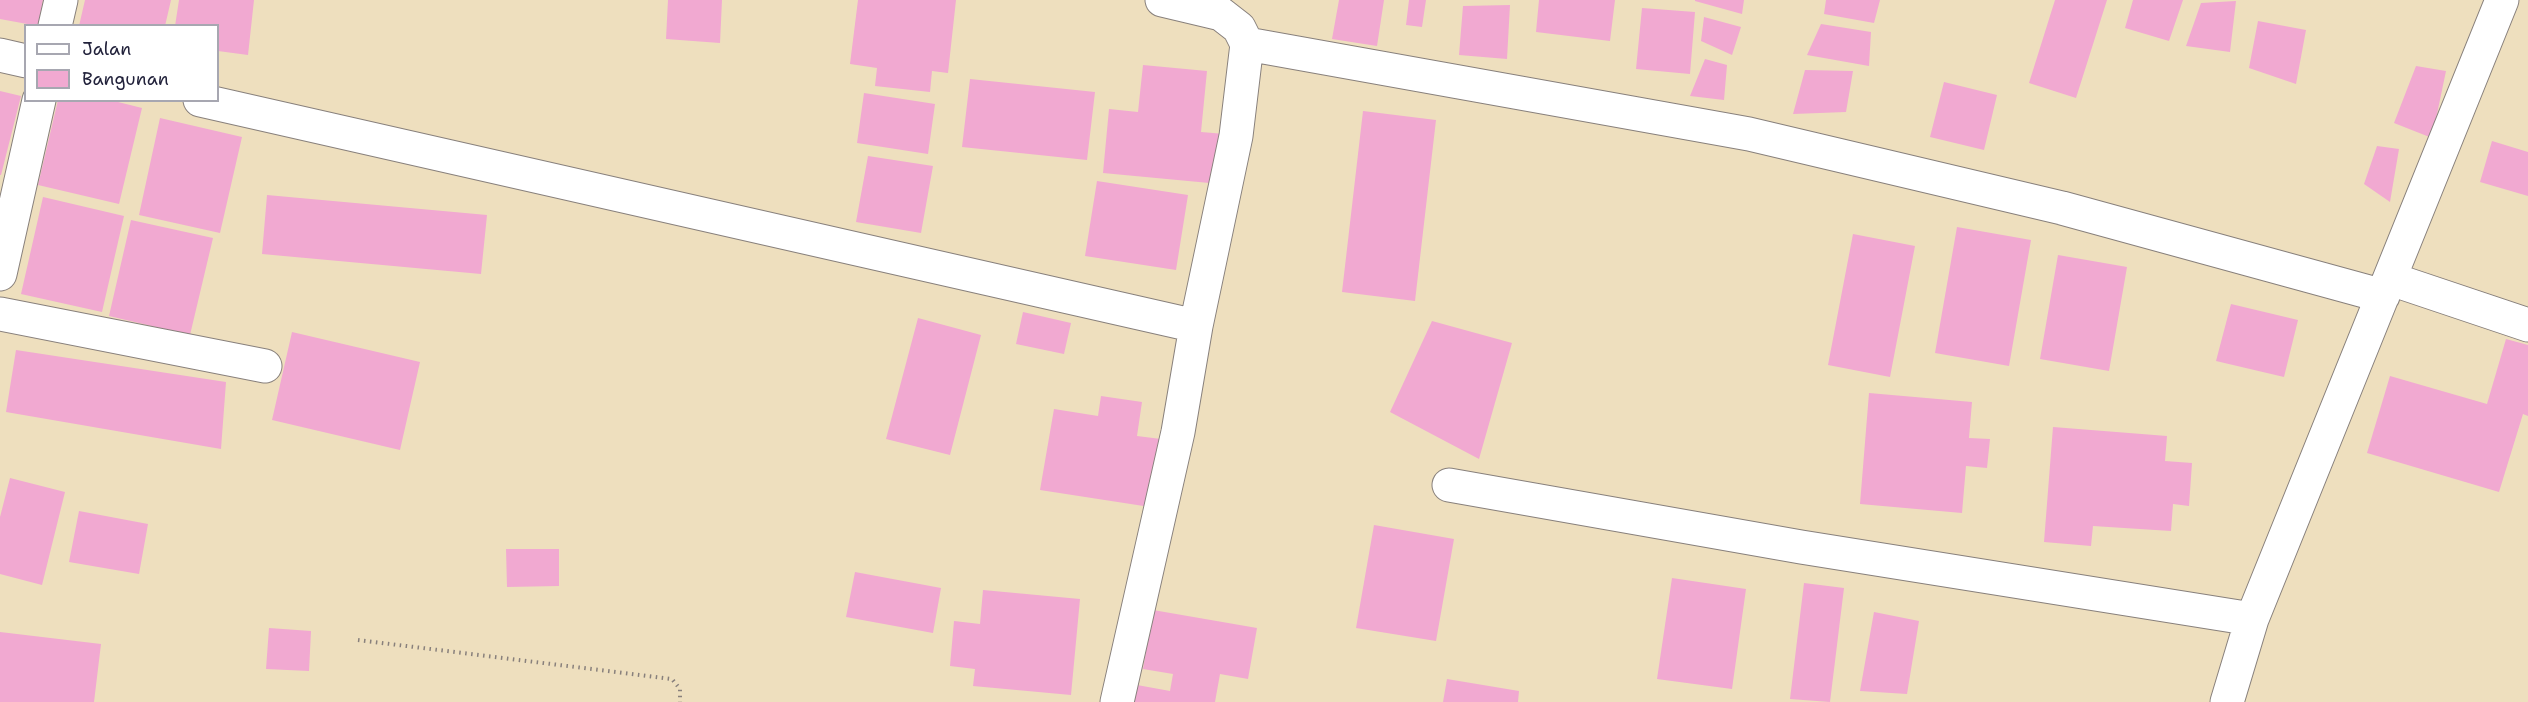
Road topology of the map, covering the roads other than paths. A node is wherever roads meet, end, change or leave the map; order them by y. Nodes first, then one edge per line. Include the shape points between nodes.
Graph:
1 (61, 0) edge
2 (1162, 0) edge
3 (2502, 0) edge
4 (55, 24) edge
5 (1247, 44) junction
6 (0, 55) edge
7 (24, 61) edge
8 (39, 102) edge
9 (209, 102) edge
10 (0, 274) edge
11 (2387, 288) junction
12 (0, 314) edge
13 (1196, 326) junction
14 (2528, 326) edge
15 (265, 366) dead end
16 (1449, 485) dead end
17 (2252, 619) junction
18 (1117, 702) edge
19 (2228, 702) edge

1 - 4 street
2 - 5 street via 1221,14 1239,28
3 - 11 street
5 - 11 street via 1749,134
5 - 13 street via 1236,136
6 - 7 street
8 - 10 street
9 - 13 street
11 - 14 street
11 - 17 street
12 - 15 street
13 - 18 street via 1178,432
16 - 17 street via 1789,545
17 - 19 street

